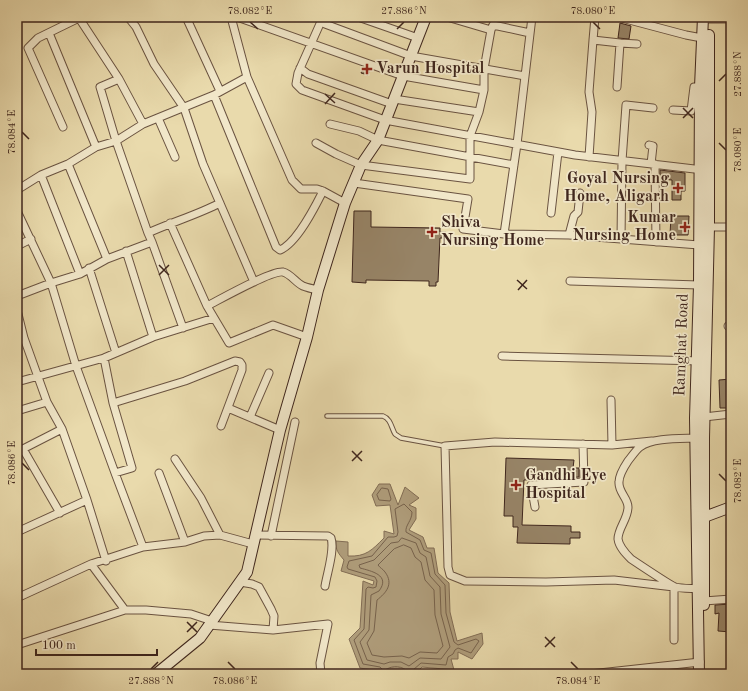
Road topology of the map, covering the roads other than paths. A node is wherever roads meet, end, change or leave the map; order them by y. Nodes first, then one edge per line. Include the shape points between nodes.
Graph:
1 (80, 17) edge
2 (128, 17) edge
3 (186, 17) edge
4 (231, 17) edge
5 (237, 17) edge
6 (358, 17) edge
7 (426, 17) edge
8 (447, 17) edge
9 (493, 17) edge
10 (532, 17) edge
11 (595, 17) edge
12 (618, 17) edge
13 (707, 18) edge
14 (731, 19) edge
15 (324, 20) edge
16 (492, 28) junction
17 (49, 32) junction
18 (530, 33) junction
19 (418, 38) junction
20 (702, 38) junction
21 (593, 40) junction
22 (311, 43) junction
23 (620, 43) junction
24 (637, 44) dead end
25 (411, 56) junction
26 (300, 68) junction
27 (484, 69) junction
28 (403, 76) junction
29 (525, 76) junction
30 (247, 77) junction
31 (120, 79) junction
32 (617, 87) dead end
33 (700, 87) junction
34 (484, 90) junction
35 (217, 93) junction
36 (393, 101) junction
37 (184, 108) junction
38 (653, 108) dead end
39 (673, 110) dead end
40 (479, 112) junction
41 (158, 118) junction
42 (385, 120) junction
43 (143, 124) junction
44 (330, 124) dead end
45 (63, 127) dead end
46 (470, 136) junction
47 (378, 140) junction
48 (116, 141) junction
49 (316, 143) dead end
50 (517, 144) junction
51 (649, 145) dead end
52 (96, 147) junction
53 (558, 152) junction
54 (175, 157) dead end
55 (470, 157) junction
56 (589, 157) junction
57 (622, 161) junction
58 (68, 164) junction
59 (653, 164) junction
60 (361, 165) junction
61 (514, 165) junction
62 (704, 170) junction
63 (41, 175) junction
64 (354, 183) junction
65 (17, 190) edge
66 (323, 191) junction
67 (580, 193) dead end
68 (345, 203) junction
69 (220, 204) junction
70 (17, 211) edge
71 (550, 213) dead end
72 (170, 223) junction
73 (709, 227) junction
74 (731, 227) edge
75 (148, 232) junction
76 (504, 234) junction
77 (569, 235) junction
78 (31, 238) junction
79 (621, 239) junction
80 (152, 242) junction
81 (656, 242) junction
82 (699, 245) junction
83 (17, 246) edge
84 (126, 251) junction
85 (107, 259) junction
86 (89, 268) junction
87 (80, 274) junction
88 (570, 281) dead end
89 (254, 282) junction
90 (51, 283) junction
91 (699, 284) junction
92 (318, 290) junction
93 (17, 296) edge
94 (207, 306) junction
95 (17, 310) edge
96 (214, 318) junction
97 (183, 328) junction
98 (153, 337) junction
99 (307, 337) junction
100 (21, 339) edge
101 (116, 353) junction
102 (502, 356) dead end
103 (104, 358) junction
104 (701, 362) junction
105 (76, 366) junction
106 (269, 373) dead end
107 (37, 376) junction
108 (17, 382) edge
109 (611, 400) dead end
110 (46, 402) junction
111 (112, 403) junction
112 (228, 408) junction
113 (17, 411) edge
114 (731, 414) edge
115 (327, 416) dead end
116 (250, 417) junction
117 (704, 417) junction
118 (295, 422) dead end
119 (221, 426) dead end
120 (62, 428) junction
121 (280, 430) junction
122 (700, 438) junction
123 (652, 441) junction
124 (583, 444) junction
125 (446, 446) junction
126 (612, 446) junction
127 (20, 450) edge
128 (175, 459) dead end
129 (115, 473) junction
130 (159, 473) dead end
131 (87, 500) junction
132 (535, 506) dead end
133 (731, 507) edge
134 (60, 513) junction
135 (701, 518) junction
136 (17, 532) edge
137 (220, 535) junction
138 (271, 536) junction
139 (255, 539) junction
140 (185, 542) junction
141 (143, 548) junction
142 (106, 560) junction
143 (91, 564) junction
144 (240, 582) junction
145 (325, 586) dead end
146 (674, 587) junction
147 (701, 589) junction
148 (17, 598) edge
149 (731, 598) edge
150 (704, 601) junction
151 (125, 610) junction
152 (211, 623) junction
153 (272, 630) junction
154 (674, 640) dead end
155 (17, 645) edge
156 (700, 662) junction
157 (615, 673) edge
158 (156, 674) edge
159 (321, 674) edge
160 (590, 674) edge
161 (700, 674) edge
162 (706, 674) edge

1 - 17 street
1 - 31 street
2 - 37 street via 136,27 154,64
3 - 35 street
4 - 30 street
5 - 22 street
6 - 19 street
7 - 19 main road
8 - 16 street
9 - 16 street
10 - 18 street
11 - 21 street
12 - 20 street
13 - 14 street
13 - 20 main road, Ramghat Road
13 - 62 main road, Ramghat Road
15 - 22 street
15 - 25 street
16 - 18 street
16 - 27 street
17 - 45 street via 28,48
17 - 52 street
18 - 29 street
19 - 25 main road
20 - 33 main road, Ramghat Road
21 - 23 street
21 - 56 street via 589,92 592,112
22 - 26 street
22 - 28 street
23 - 24 street
23 - 32 street
25 - 27 street
25 - 28 main road
26 - 36 street via 308,74
26 - 42 street via 296,84 302,90
27 - 29 street
27 - 34 street
28 - 34 street
28 - 36 main road
29 - 50 street
30 - 35 street
30 - 66 street via 292,180 301,189
31 - 43 street
31 - 48 street via 100,87
33 - 39 street via 694,87 691,111
33 - 62 main road, Ramghat Road
34 - 40 street
35 - 37 street
35 - 66 street via 276,247 280,250 286,248 302,228
36 - 40 street
36 - 42 main road
37 - 41 street
37 - 69 street
38 - 57 street via 626,105
40 - 46 street
41 - 43 street
41 - 54 street
42 - 46 street
42 - 47 main road
43 - 48 street
44 - 47 street via 359,131
46 - 50 street
46 - 55 street
47 - 55 street
47 - 60 main road
48 - 52 street
48 - 75 street
49 - 60 street
50 - 53 street
50 - 61 street
51 - 59 street via 653,146
52 - 58 street
53 - 56 street
53 - 71 street
55 - 60 street via 470,179
55 - 61 street
56 - 57 street
57 - 59 street
57 - 79 street
58 - 63 street
58 - 85 street
59 - 62 street
59 - 81 street
60 - 64 main road
61 - 76 street
62 - 73 main road, Ramghat Road
62 - 82 main road, Ramghat Road
63 - 65 street
63 - 87 street
64 - 68 main road
64 - 76 street via 468,199 463,229
66 - 68 street
67 - 77 street via 578,212 574,216
68 - 92 main road
69 - 72 street
69 - 89 street
70 - 78 street
72 - 75 street
72 - 94 street
73 - 74 street
73 - 104 main road, Ramghat Road
75 - 80 street
76 - 77 street
77 - 79 street
78 - 83 street
78 - 90 street
79 - 81 street
80 - 84 street
80 - 97 street
81 - 82 street
82 - 91 main road, Ramghat Road
84 - 85 street
84 - 98 street
85 - 86 street
86 - 87 street
86 - 101 street
87 - 90 street
88 - 91 street
89 - 92 street via 283,272 303,286
89 - 94 street
90 - 93 street
90 - 105 street
91 - 104 main road, Ramghat Road
92 - 99 main road
94 - 96 street
95 - 100 street
96 - 97 street
96 - 99 street via 229,343 273,324
97 - 98 street
98 - 101 street
99 - 121 main road
100 - 107 street
101 - 103 street
102 - 104 street
103 - 105 street
103 - 111 street
104 - 117 main road, Ramghat Road
104 - 122 main road, Ramghat Road
105 - 107 street
105 - 129 street
106 - 116 street
107 - 108 street
107 - 110 street
109 - 126 street
110 - 113 street
110 - 120 street
111 - 112 street via 184,381 235,361 240,362 242,370
111 - 129 street via 132,468
112 - 116 street
112 - 119 street
114 - 117 street
115 - 125 lane via 383,416 390,422 395,434 401,438
116 - 121 street
117 - 122 main road, Ramghat Road
118 - 138 street
120 - 127 street
120 - 131 street
121 - 139 main road
122 - 123 street
122 - 135 main road, Ramghat Road
123 - 126 street
123 - 146 street via 634,453 620,475 618,484 627,500 628,514 618,539 621,548 632,559
124 - 125 street via 495,442
124 - 126 street
124 - 132 street via 584,482 531,485
125 - 146 street via 450,575 465,581 614,580
127 - 134 street
128 - 137 street
129 - 141 street
130 - 140 street
131 - 134 street
131 - 142 street
133 - 135 main road
134 - 136 street
135 - 147 main road, Ramghat Road
137 - 139 street
137 - 140 street via 204,536
138 - 139 street
138 - 145 street via 331,538 332,549
139 - 144 main road via 247,572
140 - 141 street
141 - 142 street
142 - 143 street
143 - 148 street
143 - 151 street
144 - 152 main road
144 - 153 street via 259,587 274,616
146 - 147 street
146 - 154 street
147 - 150 main road, Ramghat Road
147 - 156 main road, Ramghat Road
149 - 150 street
150 - 162 main road, Ramghat Road
151 - 152 street via 191,614
151 - 155 street
152 - 153 street
152 - 158 main road via 200,638
153 - 159 street via 328,624 320,663
156 - 157 street
156 - 161 main road, Ramghat Road
157 - 160 street

